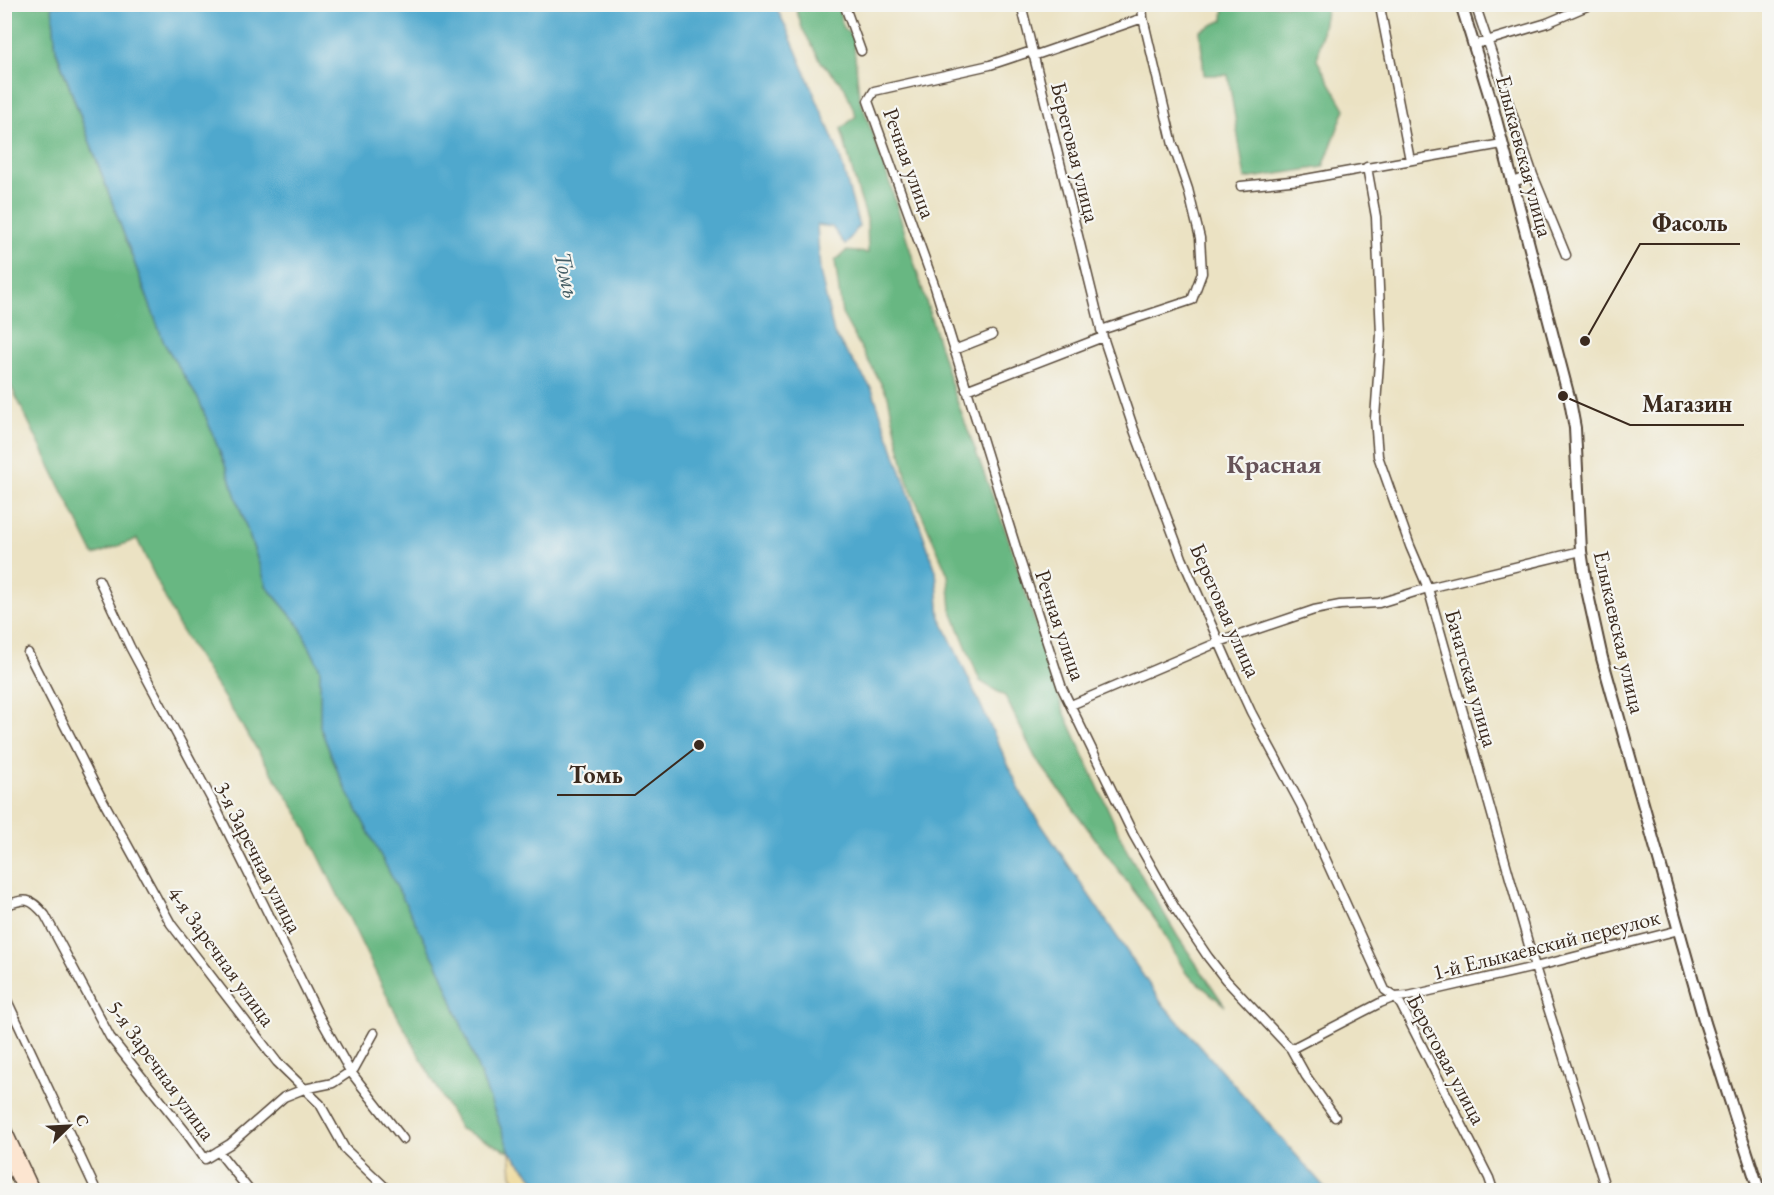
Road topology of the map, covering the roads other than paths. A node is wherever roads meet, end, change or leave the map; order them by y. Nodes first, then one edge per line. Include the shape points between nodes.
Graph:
1 (844, 4) edge
2 (1021, 4) edge
3 (1142, 4) edge
4 (1461, 4) edge
5 (1475, 4) edge
6 (1592, 4) edge
7 (1381, 12) dead end
8 (1143, 18) junction
9 (1487, 41) junction
10 (1473, 45) junction
11 (861, 51) dead end
12 (1032, 54) junction
13 (1502, 144) junction
14 (1410, 160) junction
15 (1367, 167) junction
16 (1533, 175) junction
17 (1513, 182) junction
18 (1241, 186) dead end
19 (1566, 255) dead end
20 (1102, 333) junction
21 (992, 335) dead end
22 (954, 350) junction
23 (966, 390) junction
24 (1581, 551) junction
25 (99, 580) dead end
26 (1428, 588) junction
27 (1219, 642) junction
28 (28, 653) dead end
29 (1071, 705) junction
30 (4, 906) edge
31 (1679, 930) junction
32 (1535, 968) junction
33 (4, 994) edge
34 (1395, 997) junction
35 (374, 1034) dead end
36 (1291, 1049) junction
37 (351, 1071) junction
38 (304, 1089) junction
39 (1335, 1117) dead end
40 (4, 1128) edge
41 (403, 1139) dead end
42 (4, 1149) edge
43 (218, 1151) junction
44 (24, 1191) edge
45 (33, 1191) edge
46 (96, 1191) edge
47 (249, 1191) edge
48 (388, 1191) edge
49 (1493, 1191) edge
50 (1606, 1191) edge
51 (1759, 1191) edge

1 - 11 street
2 - 12 street, Береговая улица
3 - 8 street
4 - 10 street, Елыкаевская улица
5 - 9 street
6 - 9 street
7 - 14 street
8 - 12 street
8 - 20 street via 1200,238 1202,273 1192,300
9 - 10 street
9 - 16 street
10 - 13 street, Елыкаевская улица
12 - 20 street, Береговая улица
12 - 22 street, Речная улица via 874,91 868,101
13 - 14 street
13 - 17 street, Елыкаевская улица
14 - 15 street
15 - 18 street
15 - 26 street, Бачатская улица via 1376,217 1380,323 1375,418 1378,456
16 - 17 street
16 - 19 street
17 - 24 street, Елыкаевская улица via 1574,422
20 - 23 street
20 - 27 street, Береговая улица via 1182,558
21 - 22 street
22 - 23 street, Речная улица
23 - 29 street, Речная улица via 1062,688
24 - 26 street
24 - 31 street, Елыкаевская улица via 1602,658
25 - 37 street, 3-я Заречная улица via 319,1016
26 - 27 street via 1379,603 1314,610
26 - 32 street, Бачатская улица
27 - 29 street
27 - 34 street, Береговая улица via 1301,805 1385,990
28 - 38 street, 4-я Заречная улица via 171,924 276,1062
29 - 36 street, Речная улица via 1132,834 1175,908 1226,980
30 - 43 street, 5-я Заречная улица via 22,900 35,904 45,915 110,1037 205,1160
31 - 32 street, 1-й Елыкаевский переулок
31 - 51 street, Елыкаевская улица
32 - 34 street, 1-й Елыкаевский переулок
32 - 50 street, Бачатская улица
33 - 46 street
34 - 36 street, 1-й Елыкаевский переулок
34 - 49 street, Береговая улица
35 - 37 street
36 - 39 street, Речная улица
37 - 38 street via 333,1083
37 - 41 street, 3-я Заречная улица
38 - 43 street via 284,1097
38 - 48 street, 4-я Заречная улица via 320,1104 345,1149
40 - 45 main road
42 - 44 main road
43 - 47 street, 5-я Заречная улица

